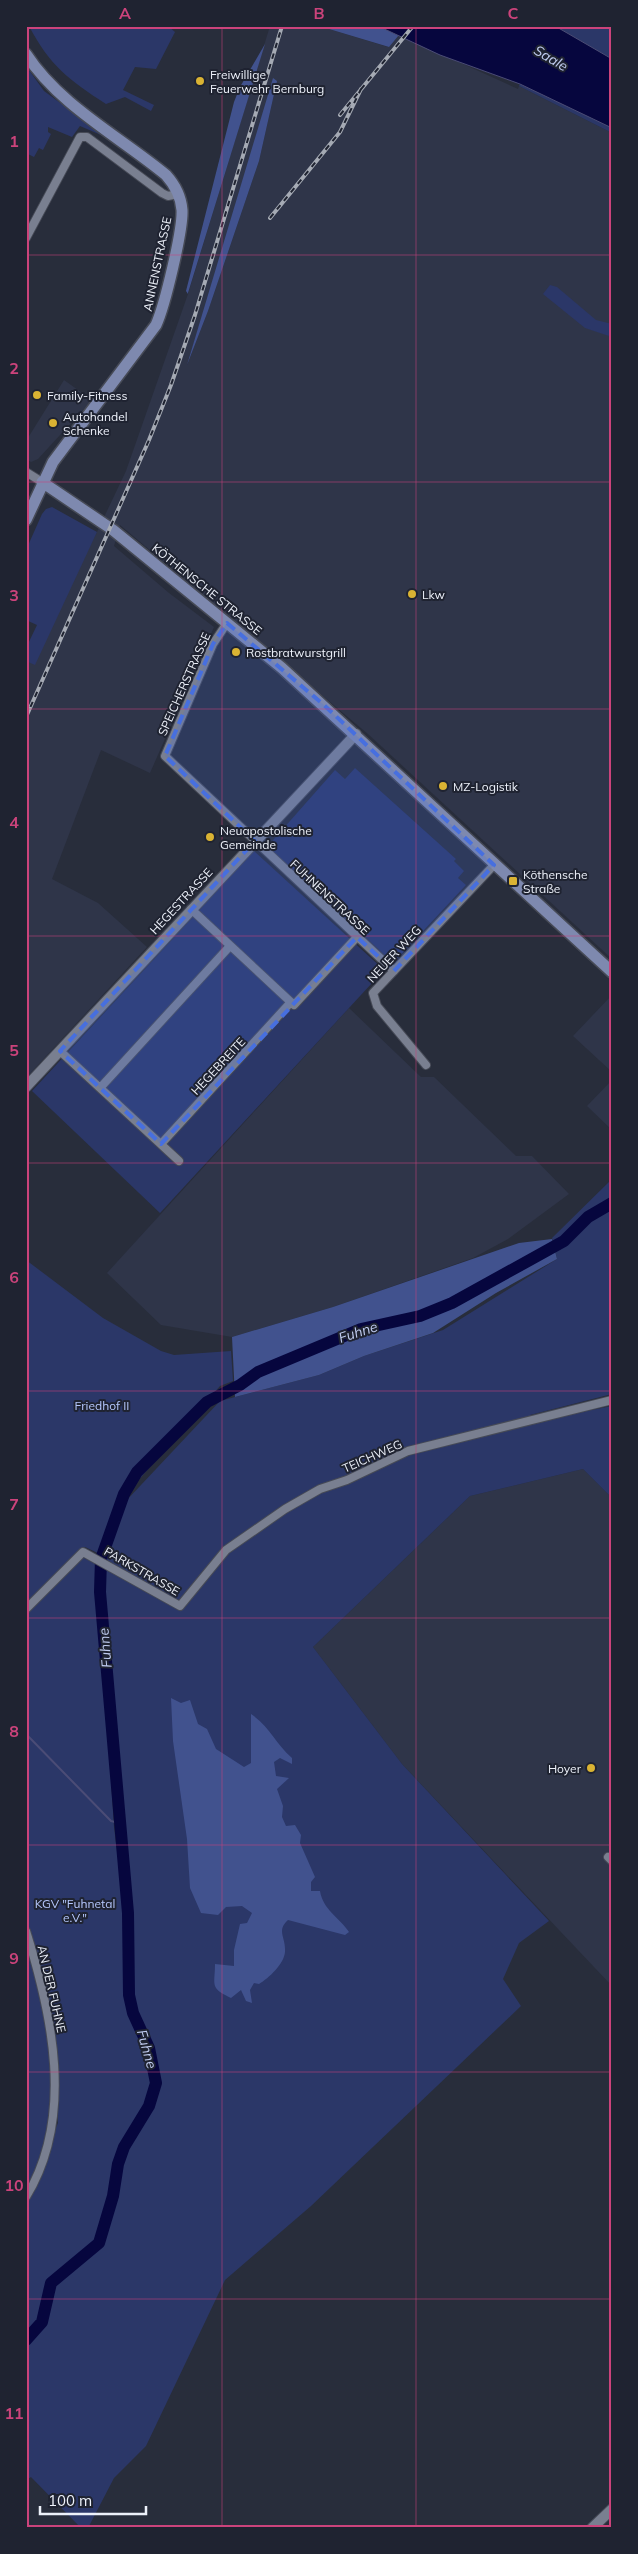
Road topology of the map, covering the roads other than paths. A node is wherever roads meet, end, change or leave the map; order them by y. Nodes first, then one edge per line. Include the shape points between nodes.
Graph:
1 (26, 54) edge
2 (178, 194) junction
3 (29, 224) edge
4 (26, 238) edge
5 (26, 472) edge
6 (42, 482) junction
7 (26, 520) edge
8 (228, 623) junction
9 (356, 734) junction
10 (164, 756) joint
11 (254, 842) junction
12 (494, 865) junction
13 (191, 909) junction
14 (357, 937) junction
15 (230, 946) junction
16 (394, 972) junction
17 (612, 972) edge
18 (291, 1002) junction
19 (60, 1050) junction
20 (426, 1065) dead end
21 (26, 1087) edge
22 (100, 1088) junction
23 (161, 1144) junction
24 (178, 1160) dead end
25 (612, 1400) edge
26 (180, 1606) joint
27 (26, 1609) edge
28 (26, 1931) edge
29 (26, 2197) edge
30 (612, 2509) edge
31 (592, 2528) edge

1 - 2 main road, ANNENSTRASSE via 52,87 162,171
2 - 3 street via 168,196 162,193 87,137 78,139
2 - 6 main road, ANNENSTRASSE via 181,218 164,302 156,324 53,462
3 - 4 street
5 - 6 street
6 - 7 main road, ANNENSTRASSE
6 - 8 main road, KÖTHENSCHE STRASSE via 113,530
8 - 9 main road, KÖTHENSCHE STRASSE
8 - 10 street, SPEICHERSTRASSE via 213,644
9 - 11 street, HEGESTRASSE
9 - 12 main road, KÖTHENSCHE STRASSE
10 - 11 street, FUHNENSTRASSE
11 - 13 street, HEGESTRASSE
11 - 14 street, FUHNENSTRASSE
12 - 16 street, NEUER WEG
12 - 17 main road, KÖTHENSCHE STRASSE
13 - 15 street
13 - 19 street, HEGESTRASSE
14 - 16 street, FUHNENSTRASSE
14 - 18 street, HEGEBREITE via 294,1005
15 - 18 street
15 - 22 street
16 - 20 street, NEUER WEG via 376,988 373,998 401,1038
18 - 23 street, HEGEBREITE
19 - 21 street, HEGESTRASSE
19 - 22 street
22 - 23 street
23 - 24 street
25 - 26 street, TEICHWEG via 408,1451 320,1489 226,1550
26 - 27 street, PARKSTRASSE via 83,1552
28 - 29 street, AN DER FUHNE via 49,2018 54,2079 52,2124 44,2156
30 - 31 street

